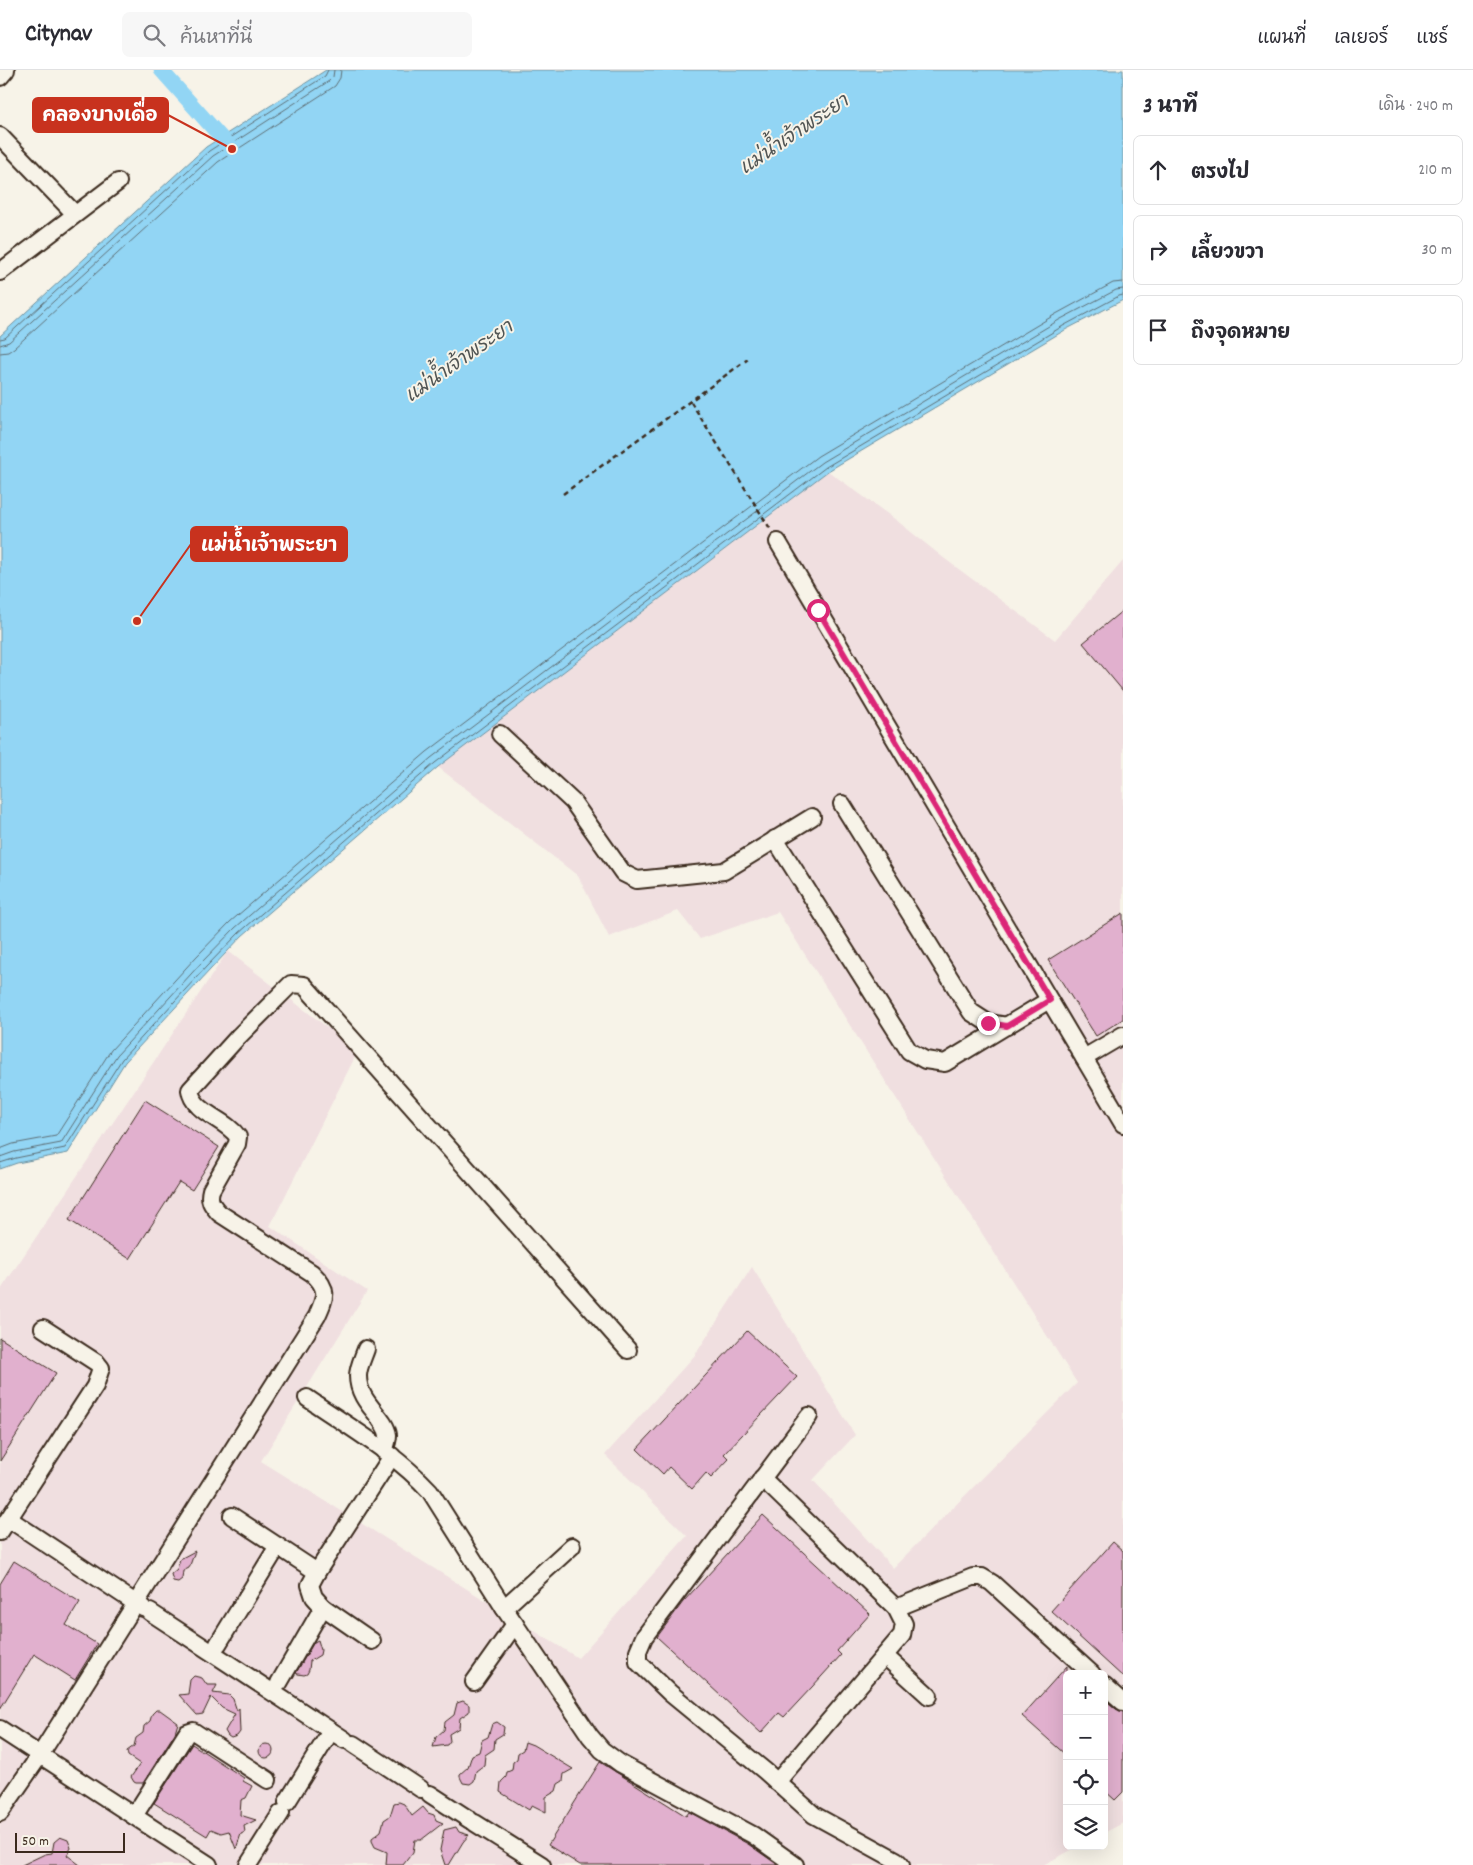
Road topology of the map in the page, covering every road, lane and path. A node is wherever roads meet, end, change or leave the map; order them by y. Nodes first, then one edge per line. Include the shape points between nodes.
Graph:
1 (6, 70) edge
2 (0, 77) edge
3 (0, 136) edge
4 (118, 182) dead end
5 (75, 214) junction
6 (0, 272) edge
7 (748, 359) dead end
8 (691, 402) junction
9 (563, 494) dead end
10 (778, 542) joint
11 (500, 734) dead end
12 (842, 804) dead end
13 (812, 817) dead end
14 (775, 839) junction
15 (1050, 1000) junction
16 (1007, 1026) junction
17 (1123, 1035) edge
18 (1084, 1058) junction
19 (1123, 1124) edge
20 (44, 1328) dead end
21 (366, 1349) dead end
22 (628, 1350) dead end
23 (306, 1398) dead end
24 (809, 1416) dead end
25 (388, 1453) junction
26 (762, 1478) junction
27 (232, 1516) dead end
28 (4, 1525) edge
29 (278, 1546) junction
30 (572, 1546) dead end
31 (317, 1572) junction
32 (323, 1607) junction
33 (143, 1608) junction
34 (504, 1608) junction
35 (896, 1608) junction
36 (516, 1624) junction
37 (372, 1641) dead end
38 (215, 1650) junction
39 (884, 1656) junction
40 (1088, 1670) edge
41 (474, 1682) dead end
42 (1108, 1689) edge
43 (275, 1690) junction
44 (930, 1696) dead end
45 (1123, 1702) edge
46 (0, 1729) edge
47 (331, 1731) junction
48 (40, 1755) junction
49 (777, 1782) junction
50 (286, 1803) junction
51 (0, 1812) edge
52 (134, 1816) junction
53 (532, 1862) edge
54 (209, 1865) edge
55 (248, 1865) edge
56 (795, 1865) edge
57 (901, 1865) edge

1 - 2 lane
3 - 5 lane
4 - 5 lane
5 - 6 lane
7 - 8 path
8 - 9 path
8 - 10 path
10 - 15 lane
11 - 14 lane via 573,802 623,873 637,880 724,871
12 - 16 lane via 971,1012 988,1023
13 - 14 lane
14 - 16 lane via 909,1051 925,1060 945,1063
15 - 16 lane
15 - 18 lane
17 - 18 lane
18 - 19 lane
20 - 28 lane via 97,1363 100,1375 96,1386
21 - 25 lane via 358,1376 360,1389 388,1434
22 - 33 lane via 304,985 292,984 190,1090 198,1105 234,1130 238,1137 211,1190 209,1198 212,1205 219,1213 312,1273 321,1281 325,1298
23 - 25 lane
24 - 26 lane
25 - 31 lane
25 - 34 lane via 415,1474 430,1491
26 - 35 lane
26 - 49 lane via 644,1637 638,1651 638,1662 670,1693
27 - 29 lane
28 - 33 lane
29 - 31 lane
29 - 38 lane
30 - 34 lane
31 - 32 lane via 310,1585 314,1597
32 - 37 lane
32 - 43 lane
33 - 38 lane
33 - 48 lane
34 - 36 lane
35 - 39 lane via 904,1624 902,1635
35 - 40 lane via 973,1577 982,1577
36 - 41 lane
36 - 56 lane via 602,1750 621,1764 753,1836
38 - 43 lane
39 - 44 lane
39 - 49 lane
42 - 45 lane
43 - 47 lane
46 - 48 lane
47 - 50 lane
47 - 53 lane
48 - 51 lane
48 - 52 lane
49 - 57 lane via 814,1815
50 - 52 lane via 271,1782 193,1731 187,1734
50 - 55 lane
52 - 54 lane

